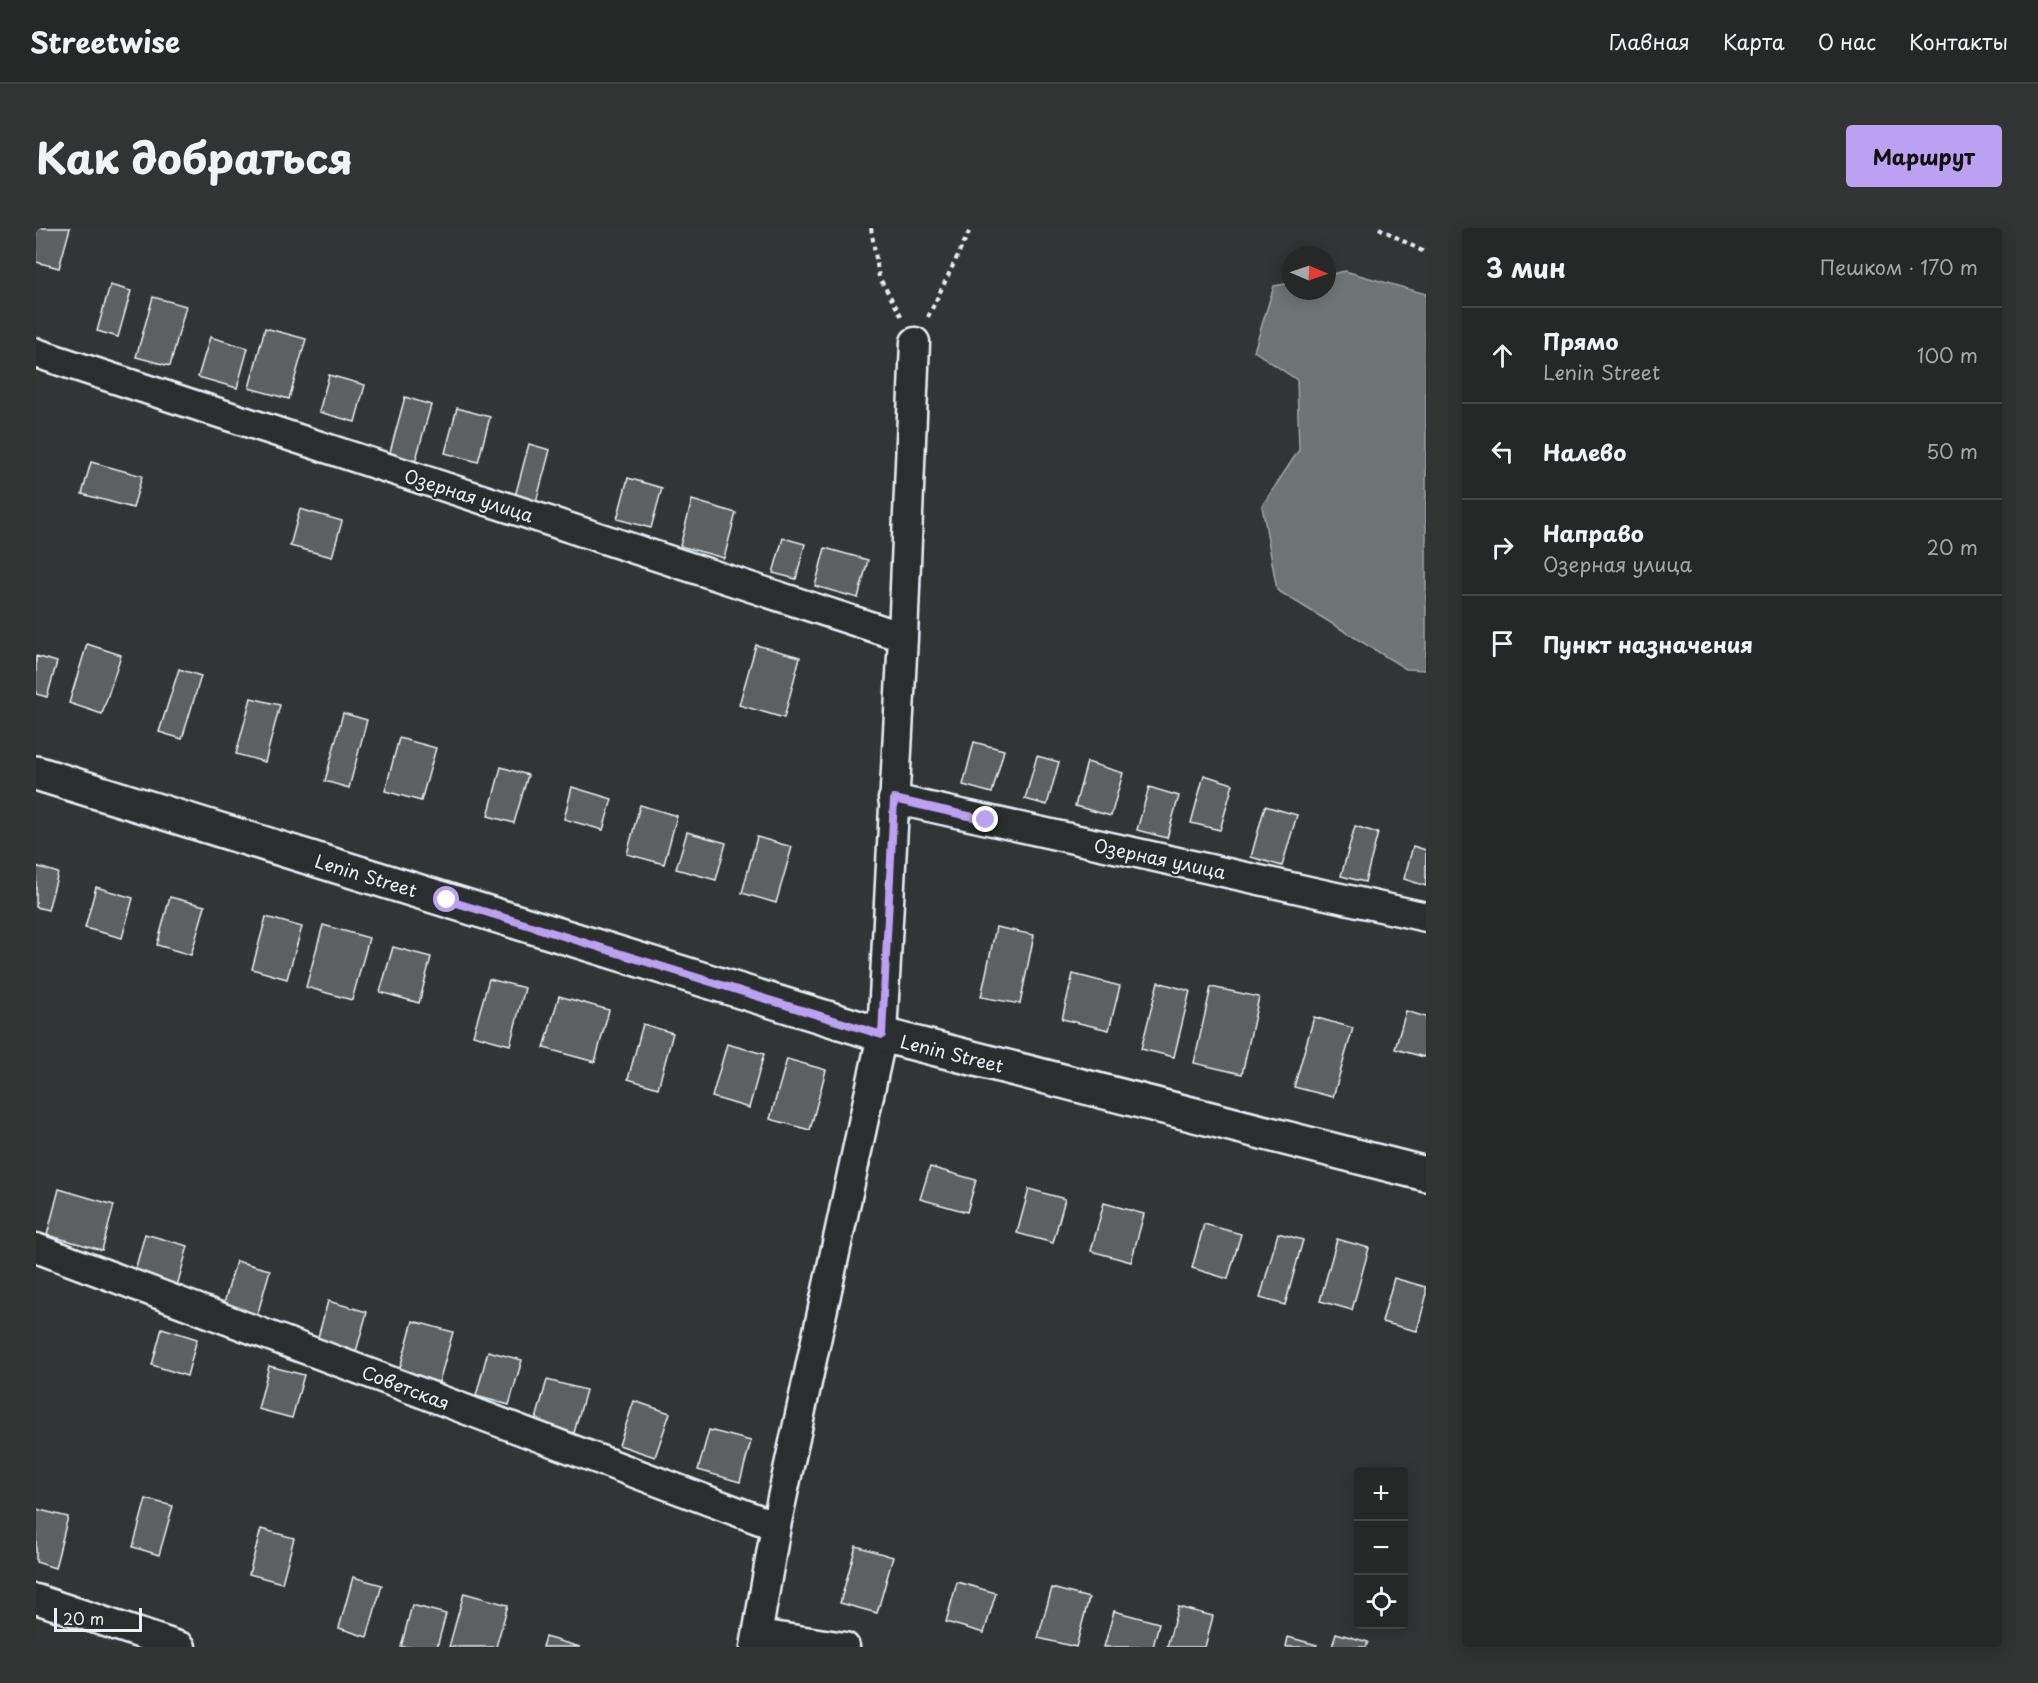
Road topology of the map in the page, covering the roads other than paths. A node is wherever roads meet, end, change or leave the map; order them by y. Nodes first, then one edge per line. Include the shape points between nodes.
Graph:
1 (915, 342) road end
2 (36, 354) edge
3 (903, 637) junction
4 (36, 773) edge
5 (894, 799) junction
6 (1426, 917) edge
7 (882, 1035) junction
8 (1426, 1174) edge
9 (36, 1248) edge
10 (776, 1526) junction
11 (36, 1599) edge
12 (757, 1641) edge
13 (181, 1647) edge
14 (845, 1647) edge

1 - 3 street
2 - 3 street, Озерная улица
3 - 5 street
4 - 7 street, Lenin Street
5 - 6 street, Озерная улица
5 - 7 street
7 - 8 street, Lenin Street
7 - 10 street
9 - 10 street, Советская
10 - 12 street
11 - 13 street
12 - 14 street

